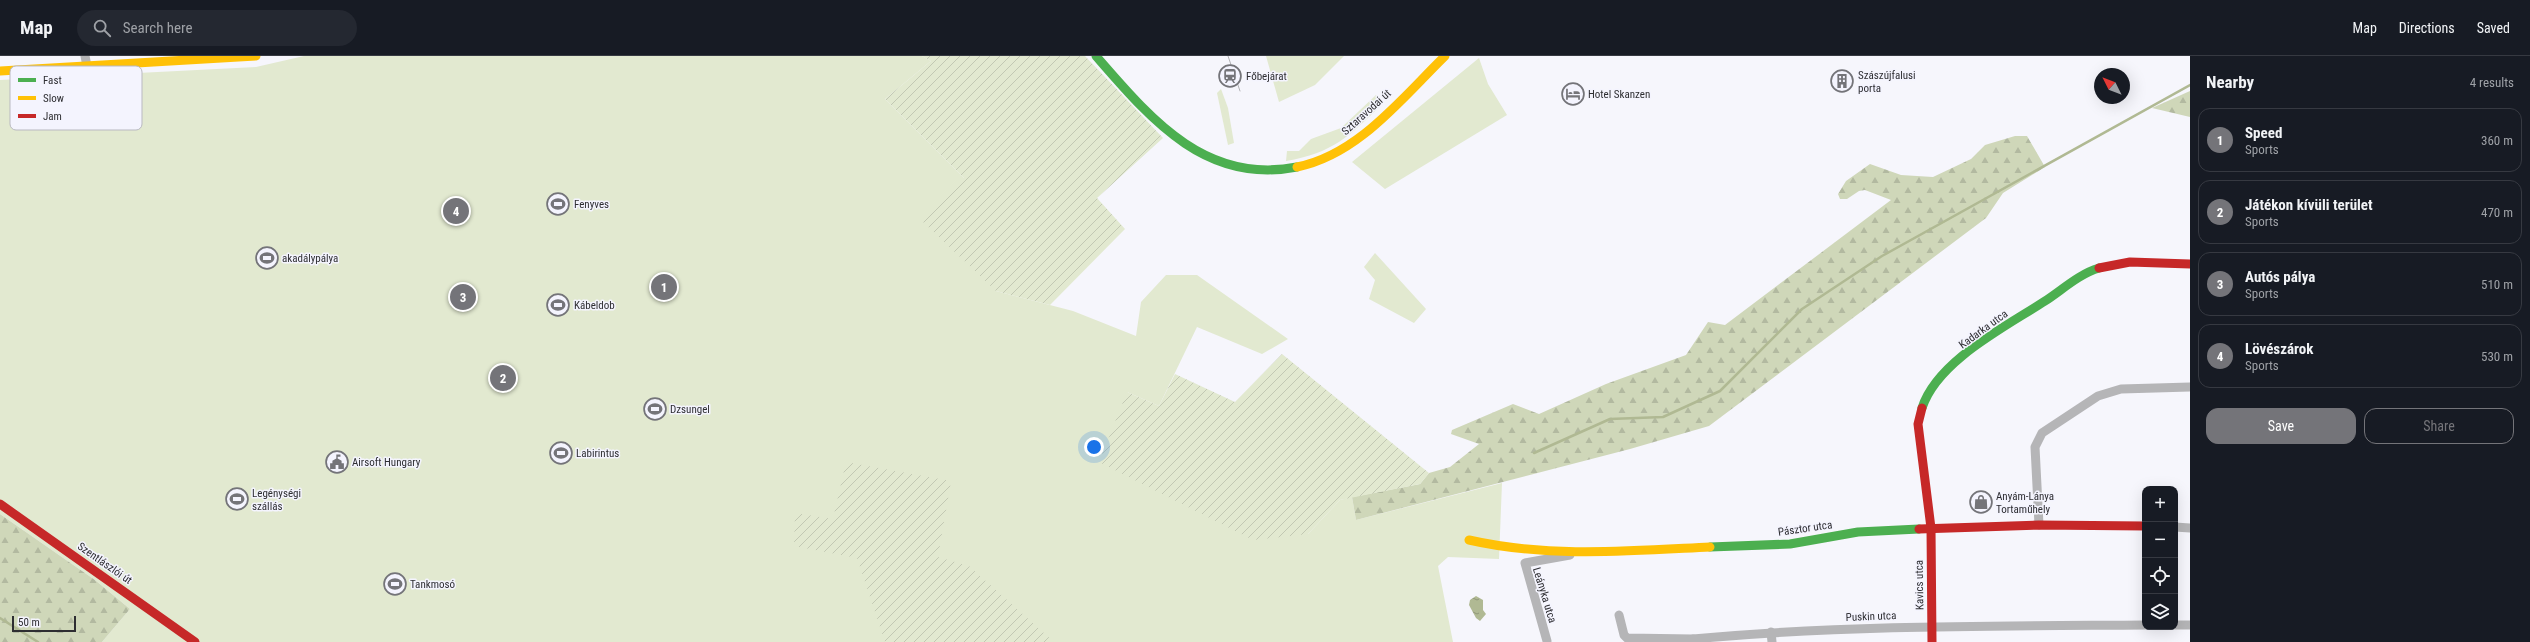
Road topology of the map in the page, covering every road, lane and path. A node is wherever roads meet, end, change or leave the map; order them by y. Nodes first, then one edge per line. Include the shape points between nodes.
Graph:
1 (85, 56) edge
2 (256, 56) edge
3 (1096, 56) edge
4 (1445, 56) edge
5 (87, 66) joint
6 (10, 70) edge
7 (0, 71) edge
8 (2190, 264) edge
9 (2190, 387) edge
10 (0, 504) edge
11 (2038, 525) junction
12 (2142, 526) edge
13 (2178, 527) edge
14 (1931, 528) junction
15 (2190, 528) edge
16 (1469, 540) dead end
17 (1579, 553) junction
18 (1620, 615) dead end
19 (2142, 625) edge
20 (2178, 625) edge
21 (2190, 625) edge
22 (1932, 626) junction
23 (1770, 632) junction
24 (1547, 641) dead end
25 (1690, 641) edge
26 (196, 642) edge
27 (1772, 642) edge
28 (1932, 642) edge

1 - 5 street
2 - 5 street
3 - 4 street, Sztaravodai út via 1137,103 1178,141 1223,165 1262,170 1298,167 1316,162 1340,150 1370,128
6 - 7 street
8 - 14 street, Kadarka utca via 2130,264 2097,269 2013,322 1945,372 1930,389 1918,424
9 - 11 street via 2121,389 2098,396 2042,433 2035,447
10 - 26 street, Szentlászlói út
11 - 12 street, Pásztor utca
11 - 14 street, Pásztor utca
13 - 15 street
14 - 17 street, Pásztor utca via 1858,532 1790,544
14 - 22 street, Kavics utca
16 - 17 street, Pásztor utca via 1490,545
17 - 24 street, Leányka utca via 1524,563
18 - 25 street, Puskin utca via 1627,638
19 - 22 street, Puskin utca
20 - 21 street
22 - 23 street, Puskin utca
22 - 28 street, Kavics utca
23 - 25 street, Puskin utca
23 - 27 street

